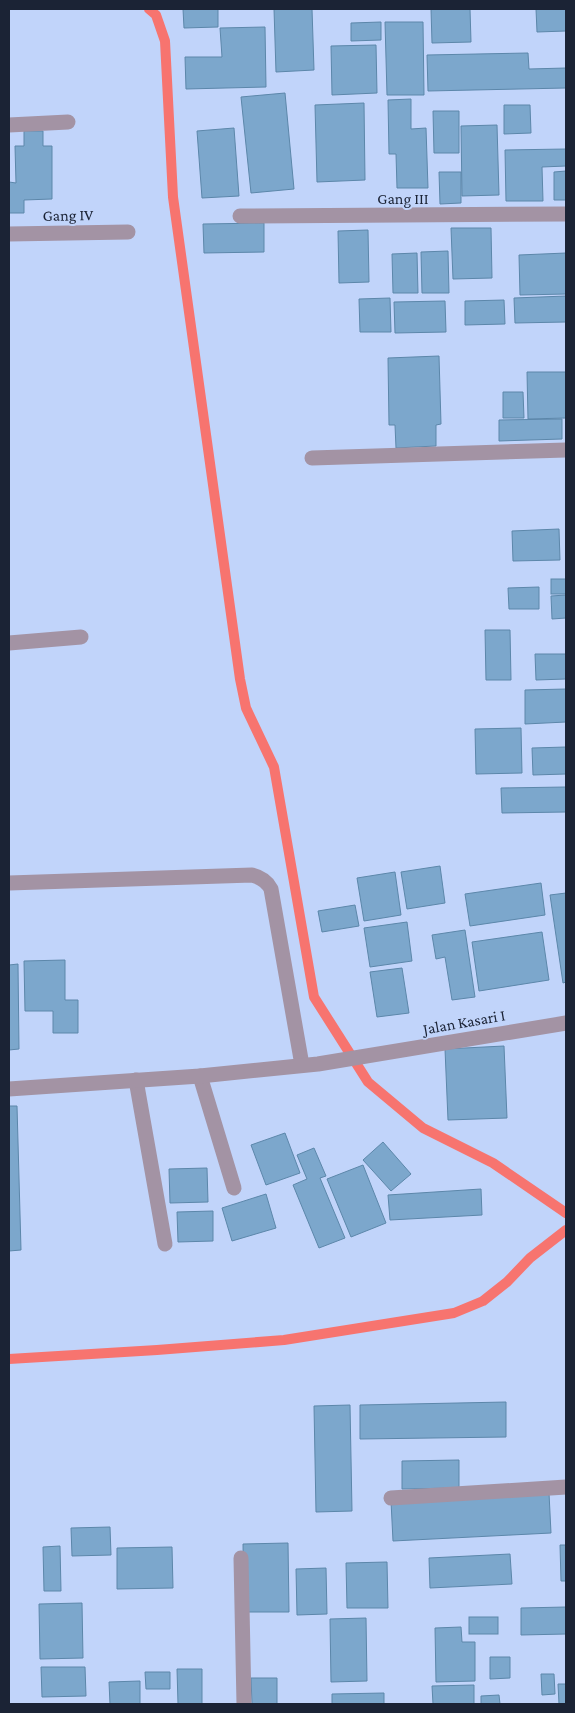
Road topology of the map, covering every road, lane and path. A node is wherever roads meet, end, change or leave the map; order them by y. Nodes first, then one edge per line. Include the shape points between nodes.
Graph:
1 (68, 122) dead end
2 (9, 124) edge
3 (566, 214) edge
4 (240, 216) dead end
5 (128, 232) dead end
6 (9, 234) edge
7 (566, 450) edge
8 (312, 458) dead end
9 (81, 637) dead end
10 (9, 643) edge
11 (9, 883) edge
12 (566, 1023) edge
13 (302, 1065) junction
14 (200, 1076) junction
15 (136, 1080) junction
16 (9, 1089) edge
17 (234, 1188) dead end
18 (165, 1244) dead end
19 (566, 1488) edge
20 (391, 1498) dead end
21 (241, 1558) dead end
22 (244, 1704) edge

1 - 2 street
3 - 4 street, Gang III
5 - 6 street, Gang IV
7 - 8 street
9 - 10 street
11 - 13 street via 259,877 271,889
12 - 13 street, Jalan Kasari I
13 - 14 street, Jalan Kasari I
14 - 15 street, Jalan Kasari I
14 - 17 street
15 - 16 street, Jalan Kasari I
15 - 18 street
19 - 20 street
21 - 22 street

